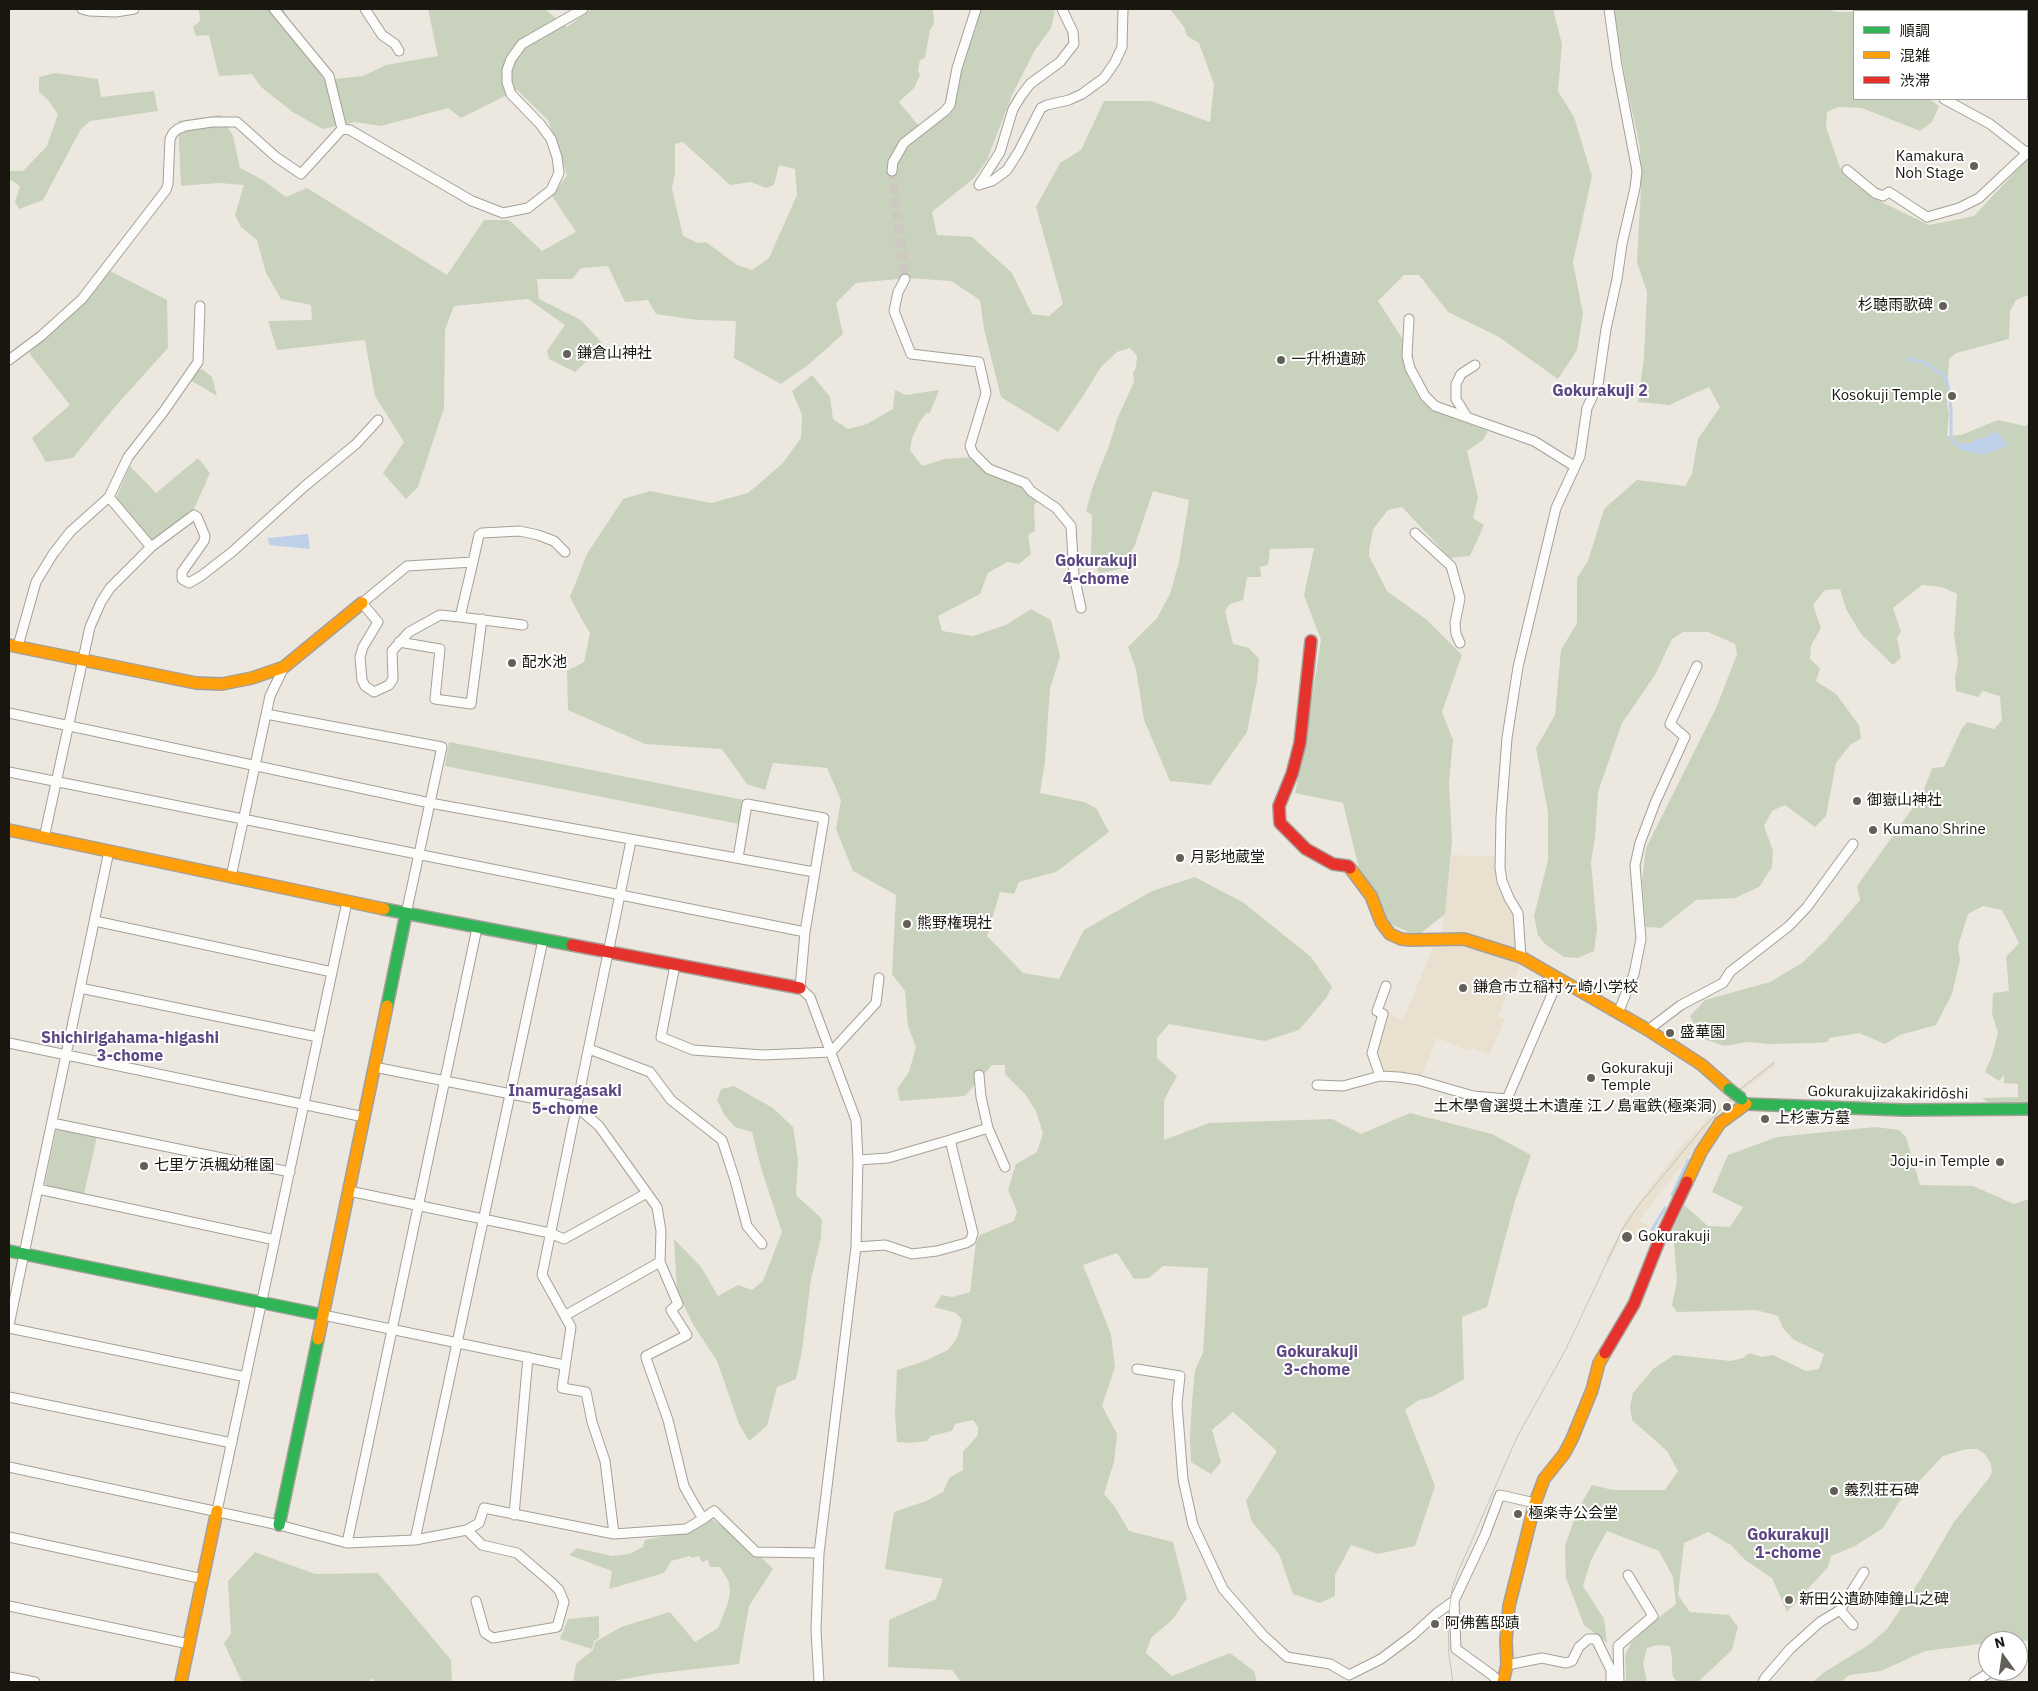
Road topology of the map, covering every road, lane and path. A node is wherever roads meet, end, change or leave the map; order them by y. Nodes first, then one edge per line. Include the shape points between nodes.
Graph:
1 (82, 9) edge
2 (134, 9) edge
3 (274, 9) edge
4 (365, 9) edge
5 (583, 9) edge
6 (976, 9) edge
7 (1062, 9) edge
8 (1123, 9) edge
9 (1609, 9) edge
10 (399, 51) dead end
11 (1946, 100) edge
12 (342, 129) junction
13 (2028, 152) edge
14 (1847, 170) dead end
15 (892, 171) tunnel mouth
16 (905, 280) tunnel mouth
17 (200, 306) dead end
18 (1409, 320) dead end
19 (9, 360) edge
20 (1475, 365) dead end
21 (1467, 417) junction
22 (378, 420) dead end
23 (1574, 466) junction
24 (109, 497) junction
25 (1415, 533) dead end
26 (151, 547) junction
27 (565, 552) dead end
28 (473, 562) junction
29 (362, 603) junction
30 (1081, 608) dead end
31 (460, 617) junction
32 (482, 620) junction
33 (523, 625) dead end
34 (1311, 641) dead end
35 (399, 642) junction
36 (1460, 643) dead end
37 (13, 645) edge
38 (82, 661) junction
39 (1697, 666) dead end
40 (284, 667) junction
41 (9, 713) edge
42 (266, 714) junction
43 (69, 726) junction
44 (255, 764) junction
45 (9, 772) edge
46 (56, 782) junction
47 (430, 803) junction
48 (243, 819) junction
49 (9, 830) edge
50 (44, 838) junction
51 (631, 841) junction
52 (1853, 844) dead end
53 (109, 851) junction
54 (419, 854) junction
55 (738, 858) junction
56 (814, 872) junction
57 (231, 877) junction
58 (620, 895) junction
59 (347, 902) junction
60 (406, 914) junction
61 (95, 921) junction
62 (477, 928) junction
63 (805, 932) junction
64 (543, 940) junction
65 (608, 952) junction
66 (1521, 957) junction
67 (675, 965) junction
68 (332, 972) junction
69 (878, 978) dead end
70 (1558, 978) junction
71 (1386, 986) dead end
72 (80, 988) junction
73 (800, 988) junction
74 (1618, 1013) junction
75 (1648, 1030) junction
76 (318, 1038) junction
77 (9, 1043) edge
78 (589, 1049) junction
79 (831, 1052) junction
80 (66, 1055) junction
81 (374, 1067) junction
82 (979, 1075) dead end
83 (1380, 1076) junction
84 (444, 1081) junction
85 (1317, 1085) dead end
86 (510, 1094) junction
87 (1744, 1102) junction
88 (304, 1105) junction
89 (577, 1107) junction
90 (2029, 1109) edge
91 (364, 1117) junction
92 (52, 1123) junction
93 (988, 1128) junction
94 (950, 1140) junction
95 (858, 1160) junction
96 (1004, 1167) dead end
97 (290, 1172) junction
98 (38, 1189) junction
99 (348, 1191) junction
100 (646, 1193) junction
101 (418, 1206) junction
102 (483, 1219) junction
103 (550, 1233) junction
104 (275, 1240) junction
105 (762, 1244) dead end
106 (856, 1246) junction
107 (9, 1251) edge
108 (24, 1254) junction
109 (660, 1262) junction
110 (262, 1303) junction
111 (323, 1315) junction
112 (566, 1315) junction
113 (9, 1326) edge
114 (392, 1330) junction
115 (457, 1343) junction
116 (528, 1358) junction
117 (564, 1365) junction
118 (1137, 1369) dead end
119 (246, 1377) junction
120 (9, 1396) edge
121 (232, 1443) junction
122 (9, 1467) edge
123 (1535, 1503) junction
124 (218, 1512) junction
125 (514, 1515) junction
126 (703, 1519) junction
127 (279, 1525) junction
128 (467, 1530) junction
129 (614, 1534) junction
130 (9, 1537) edge
131 (415, 1540) junction
132 (347, 1543) junction
133 (819, 1553) junction
134 (1864, 1572) dead end
135 (1628, 1575) dead end
136 (203, 1579) junction
137 (476, 1601) dead end
138 (1454, 1601) junction
139 (9, 1606) edge
140 (1840, 1610) junction
141 (1853, 1625) dead end
142 (189, 1644) junction
143 (1507, 1665) junction
144 (9, 1677) edge
145 (35, 1682) edge
146 (181, 1682) edge
147 (819, 1682) edge
148 (1501, 1682) edge
149 (1611, 1682) edge
150 (1619, 1682) edge
151 (1763, 1682) edge

1 - 2 street via 116,12
3 - 12 street via 329,76
4 - 10 street via 382,35
5 - 12 street via 522,44 507,70 511,94 551,139 557,157 559,173 551,190 528,208 503,213 472,201 350,130
6 - 15 street via 957,68 950,105 904,143 893,162
7 - 8 street via 1073,32 1074,44 1060,62 1030,84 1021,96 1013,109 1000,152 979,185 992,181 1007,170 1041,108 1082,94 1104,78 1122,47
9 - 23 street via 1637,170 1598,385 1587,408 1580,456
11 - 13 street via 1990,124
12 - 19 street via 301,174 276,157 237,122 212,122 178,129 170,139 166,190 82,299
13 - 14 street via 1979,198 1959,208 1927,217 1889,192 1884,196 1875,192
16 - 30 street via 898,292 894,311 910,354 979,362 986,393 970,446 989,469 1025,483 1056,508 1071,526 1074,575
17 - 24 street via 198,362 128,457
18 - 21 street via 1407,356 1425,396 1435,406
20 - 21 street via 1461,374 1456,384 1456,399
21 - 23 street via 1534,441
22 - 26 street via 356,444 232,552 189,583 182,579 182,572 205,536 197,517 188,518
23 - 66 street via 1556,508 1518,667 1507,738 1500,868 1502,881 1518,913
24 - 26 street
24 - 37 street via 70,532 53,554 36,582
25 - 36 street via 1451,566 1460,598 1454,628
26 - 38 street via 115,582 101,602 90,626
27 - 28 street via 554,541 538,535 520,531 482,533
28 - 29 street via 407,566
28 - 31 street
29 - 35 street via 378,622 360,657 362,680 374,692 385,689 393,679 392,651
29 - 40 street
31 - 32 street
31 - 35 street via 440,615 409,632
32 - 33 street
32 - 35 street via 471,704 435,699 440,649
34 - 66 street via 1300,744 1279,806 1280,823 1306,849 1333,864 1348,866 1371,896 1384,928 1395,937 1410,940 1464,939
37 - 38 street
38 - 40 street via 196,683 222,684
38 - 43 street
39 - 74 street via 1670,724 1685,737 1640,843 1635,865 1641,939 1634,974
40 - 42 street via 270,696
41 - 43 street
42 - 44 street
42 - 47 street via 442,747
43 - 44 street
43 - 46 street
44 - 47 street
44 - 48 street
45 - 46 street
46 - 48 street
46 - 50 street
47 - 51 street
47 - 54 street
48 - 54 street
48 - 57 street
49 - 50 street
50 - 53 street
51 - 55 street
51 - 58 street
52 - 75 street via 1789,926 1730,972 1723,982 1681,1005
53 - 57 street
53 - 61 street
54 - 58 street
54 - 60 street
55 - 56 street
55 - 56 street via 747,804 824,818
56 - 63 street
57 - 59 street
58 - 63 street
58 - 65 street
59 - 60 street
59 - 68 street
60 - 62 street
60 - 81 street
61 - 68 street
61 - 72 street
62 - 64 street
62 - 84 street
63 - 73 street
64 - 65 street
64 - 86 street
65 - 67 street
65 - 78 street
66 - 70 street
67 - 73 street
67 - 79 street via 661,1037 693,1050 763,1055
68 - 76 street
69 - 79 street via 876,1003
70 - 74 street
70 - 83 street via 1507,1099 1473,1096 1418,1080
71 - 83 street via 1377,1011 1383,1014 1372,1053
72 - 76 street
72 - 80 street
73 - 79 street via 810,997
74 - 75 street
75 - 87 street, bridge via 1702,1065
76 - 88 street
77 - 80 street
78 - 89 street
78 - 105 street via 650,1072 671,1100 722,1140 747,1226
79 - 95 street via 856,1120
80 - 88 street
80 - 92 street
81 - 84 street
81 - 91 street
82 - 93 street
83 - 85 street via 1343,1086
84 - 86 street
84 - 101 street
86 - 89 street
86 - 102 street
87 - 90 street, Gokurakujizakakiridōshi via 1903,1110
87 - 123 street via 1720,1123 1701,1152 1659,1241 1634,1304 1599,1363 1572,1439 1544,1479
88 - 91 street
88 - 97 street
89 - 100 street via 599,1126
89 - 103 street
91 - 99 street
92 - 97 street
92 - 98 street
93 - 94 street
93 - 96 street
94 - 95 street via 888,1158
94 - 106 street via 972,1233 970,1240 944,1249 912,1254 885,1246
95 - 106 street
97 - 104 street
98 - 104 street
98 - 108 street
99 - 101 street
99 - 111 street
100 - 103 street via 564,1239
100 - 109 street via 657,1207 661,1231
101 - 102 street
101 - 114 street
102 - 103 street
102 - 115 street
103 - 112 street via 542,1275
104 - 110 street
106 - 133 street
107 - 108 street
108 - 110 street
108 - 113 street
109 - 112 street
109 - 126 street via 678,1304 671,1310 687,1335 646,1358 668,1420 684,1486
110 - 111 street
110 - 119 street
111 - 114 street
111 - 127 street
112 - 117 street via 571,1327
113 - 119 street
114 - 115 street
114 - 132 street
115 - 116 street
115 - 131 street
116 - 117 street
116 - 125 street
117 - 129 street via 562,1388 586,1392 605,1461
118 - 138 street via 1180,1376 1178,1404 1184,1479 1193,1524 1222,1589 1287,1657 1330,1664 1349,1675 1381,1659
119 - 121 street
120 - 121 street
121 - 124 street
122 - 124 street
123 - 138 street via 1500,1495
123 - 143 street via 1509,1606
124 - 127 street
124 - 136 street
125 - 128 street via 484,1508 479,1523
125 - 129 street
126 - 129 street via 686,1529
126 - 133 street via 714,1511 756,1552
127 - 132 street
128 - 131 street
128 - 137 street via 482,1545 517,1553 559,1590 564,1602 557,1627 493,1638 485,1634
130 - 136 street
131 - 132 street
133 - 147 street via 816,1630
134 - 140 street
135 - 150 street via 1653,1616 1618,1646
136 - 142 street
138 - 148 street via 1456,1649
139 - 142 street
140 - 141 street
140 - 151 street via 1820,1622 1790,1650
142 - 146 street
143 - 148 street
143 - 149 street via 1542,1658 1566,1663 1572,1661 1579,1647 1588,1639 1596,1639 1611,1670
144 - 145 street

